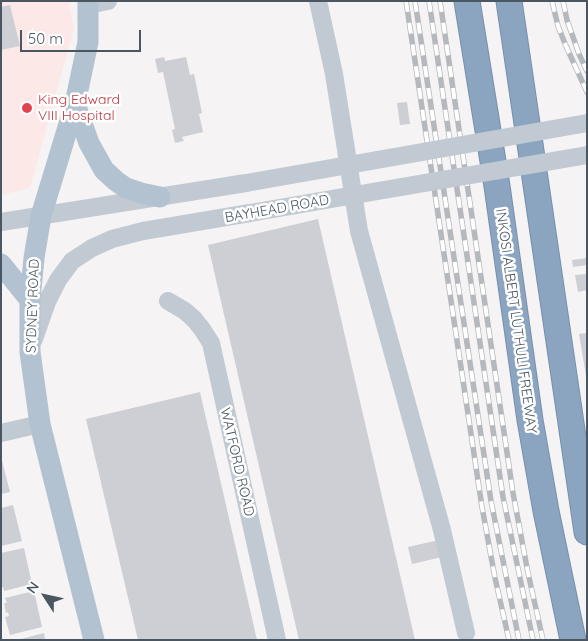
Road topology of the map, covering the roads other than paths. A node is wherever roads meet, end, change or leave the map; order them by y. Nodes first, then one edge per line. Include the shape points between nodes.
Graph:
1 (318, 1) edge
2 (467, 1) edge
3 (509, 1) edge
4 (95, 2) edge
5 (75, 104) junction
6 (587, 123) edge
7 (587, 155) edge
8 (160, 197) junction
9 (41, 216) junction
10 (1, 222) edge
11 (1, 264) edge
12 (30, 300) junction
13 (168, 302) dead end
14 (30, 352) junction
15 (40, 424) junction
16 (1, 433) edge
17 (587, 532) edge
18 (466, 633) dead end
19 (94, 640) edge
20 (277, 640) edge
21 (573, 640) edge

1 - 18 street via 334,74 359,231 442,530
2 - 21 highway, INKOSI ALBERT LUTHULI FREEWAY via 530,420
3 - 17 highway
4 - 5 main road, SYDNEY ROAD
5 - 8 main road via 89,143 104,170 126,188
5 - 9 main road, SYDNEY ROAD
6 - 8 street, bridge
7 - 14 street, BAYHEAD ROAD, bridge via 112,239 72,261 58,280
8 - 9 street
9 - 10 street
9 - 12 main road, SYDNEY ROAD
11 - 12 main road
12 - 14 main road, SYDNEY ROAD
13 - 20 street, WATFORD ROAD via 194,319 211,343
14 - 15 main road, SYDNEY ROAD
15 - 16 street
15 - 19 main road, SYDNEY ROAD

